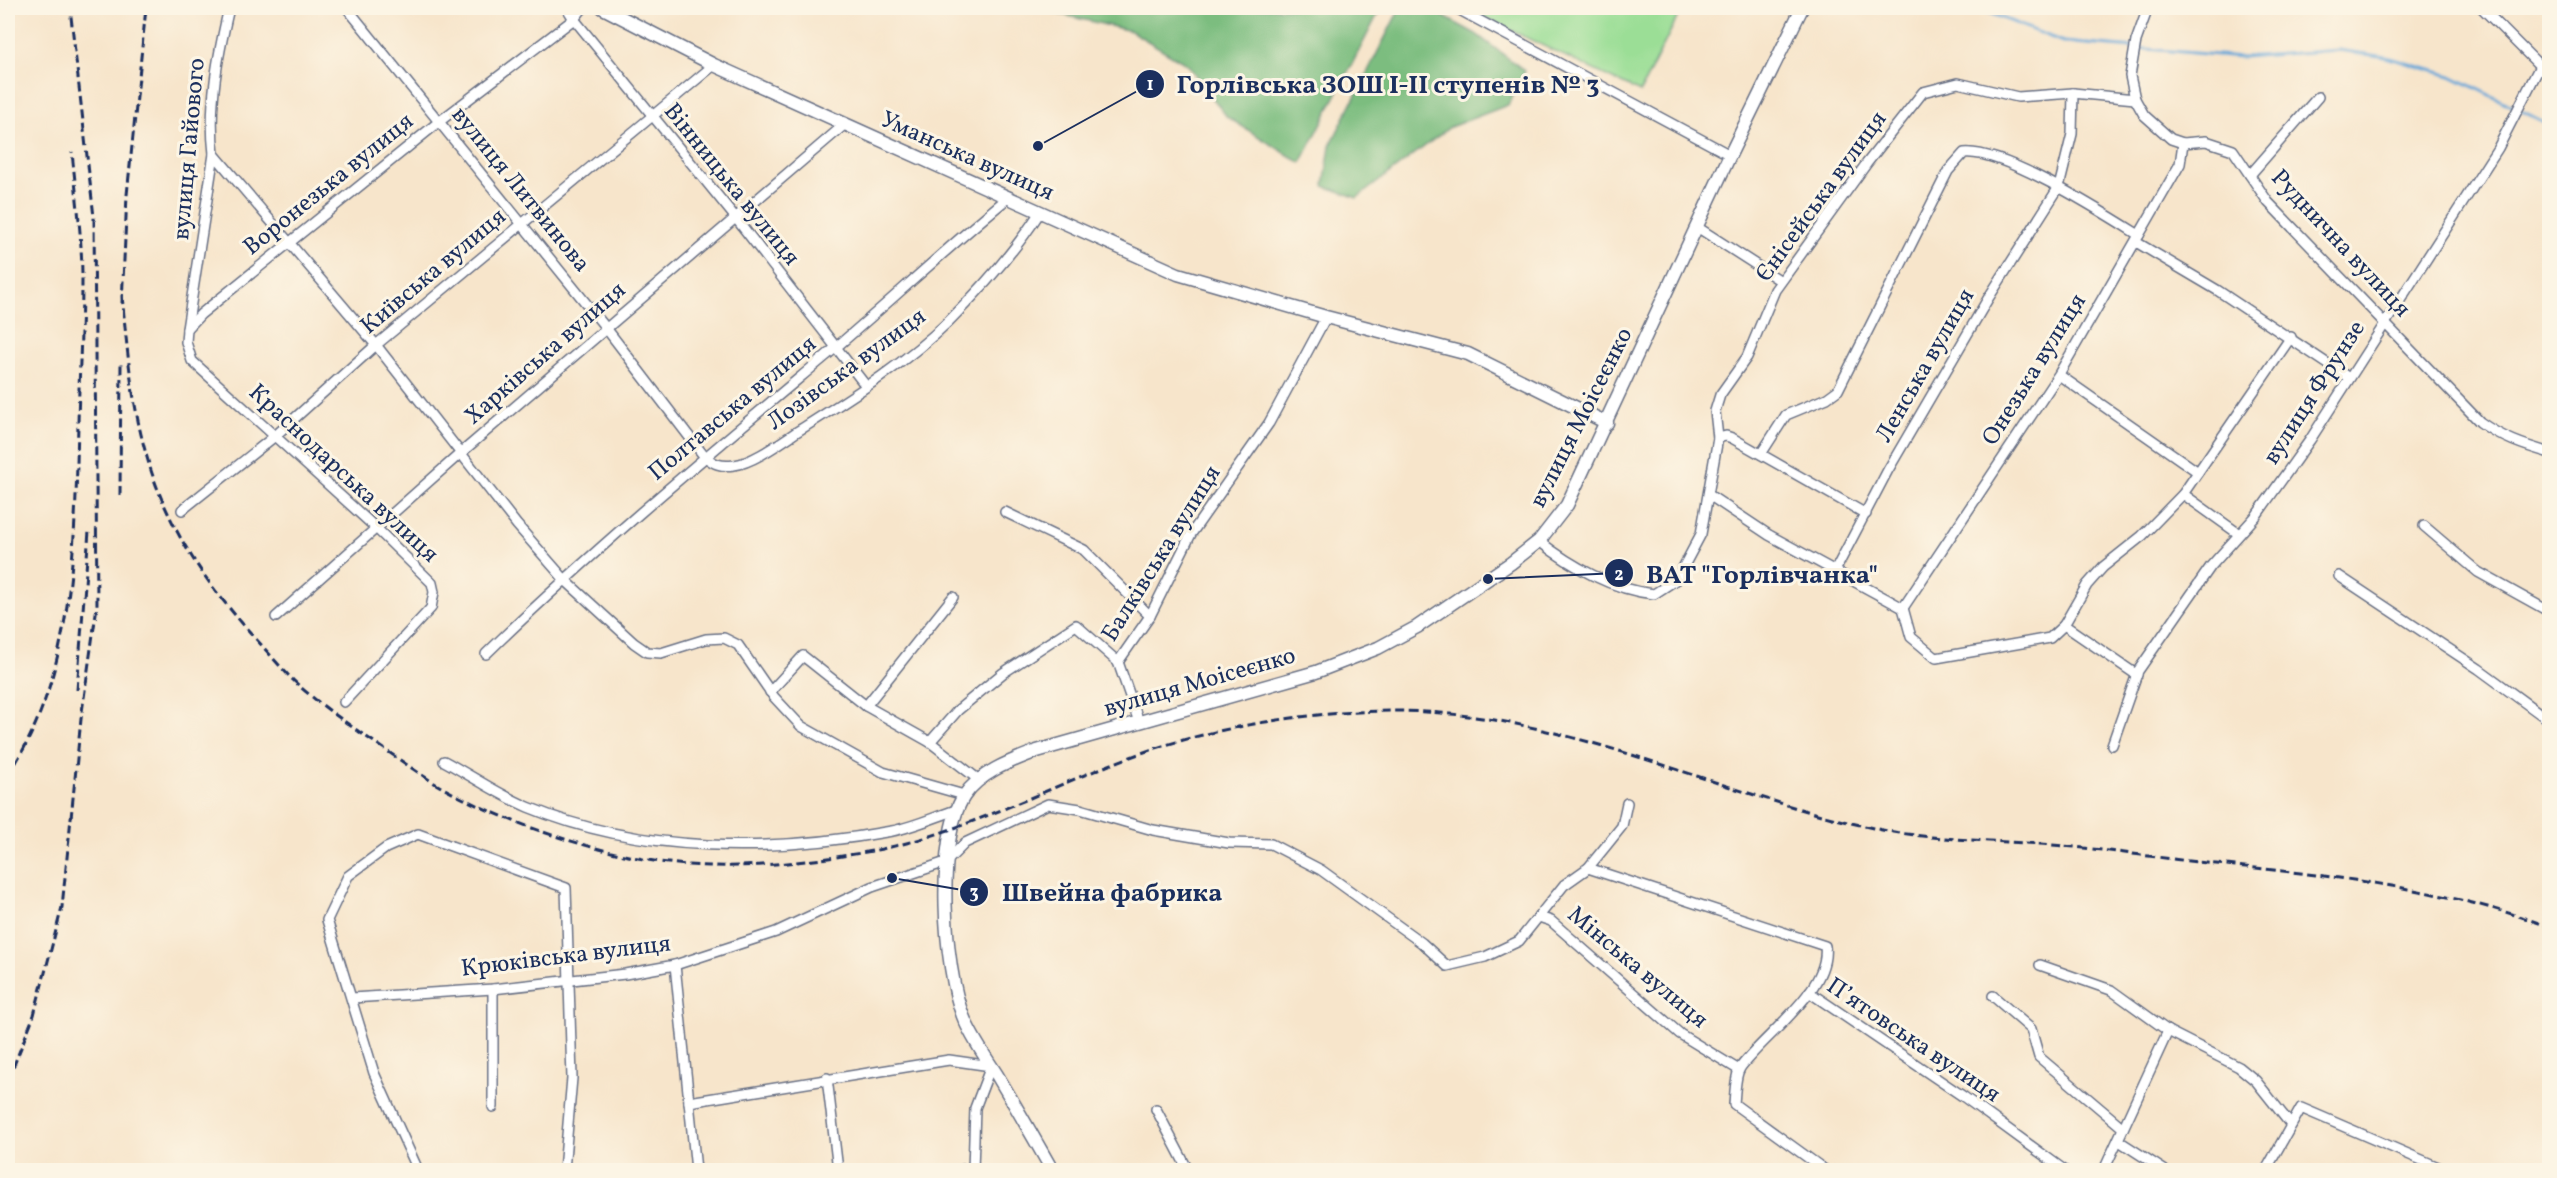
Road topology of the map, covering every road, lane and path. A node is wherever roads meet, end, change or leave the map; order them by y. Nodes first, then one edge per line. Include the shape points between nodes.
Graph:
1 (229, 8) edge
2 (347, 8) edge
3 (567, 8) edge
4 (583, 8) edge
5 (603, 8) edge
6 (1456, 8) edge
7 (1802, 8) edge
8 (2148, 8) edge
9 (2482, 8) edge
10 (573, 19) junction
11 (2550, 57) edge
12 (714, 65) junction
13 (2545, 67) edge
14 (2073, 93) junction
15 (2318, 97) dead end
16 (2135, 99) junction
17 (650, 116) junction
18 (440, 121) junction
19 (844, 125) junction
20 (2183, 143) junction
21 (214, 154) junction
22 (1730, 155) junction
23 (2250, 175) junction
24 (2059, 187) junction
25 (1009, 197) junction
26 (1040, 212) junction
27 (735, 217) junction
28 (522, 224) junction
29 (1697, 227) junction
30 (2138, 238) junction
31 (290, 242) junction
32 (1781, 281) junction
33 (1326, 317) junction
34 (2385, 322) junction
35 (606, 328) junction
36 (188, 329) junction
37 (2291, 338) junction
38 (376, 345) junction
39 (836, 348) junction
40 (2059, 375) junction
41 (2349, 378) junction
42 (866, 386) junction
43 (1607, 423) junction
44 (275, 436) junction
45 (1718, 438) junction
46 (462, 452) junction
47 (2550, 453) edge
48 (1761, 454) junction
49 (705, 456) junction
50 (2198, 472) junction
51 (2183, 494) junction
52 (1709, 495) junction
53 (182, 510) dead end
54 (1005, 512) dead end
55 (1866, 514) junction
56 (2424, 526) dead end
57 (376, 528) junction
58 (2239, 534) junction
59 (1539, 541) junction
60 (1836, 569) junction
61 (2339, 576) dead end
62 (565, 579) junction
63 (953, 597) dead end
64 (1903, 608) junction
65 (2550, 612) edge
66 (1150, 616) junction
67 (276, 617) dead end
68 (2064, 625) junction
69 (486, 654) dead end
70 (1118, 662) junction
71 (2137, 675) junction
72 (771, 692) junction
73 (344, 702) dead end
74 (866, 706) junction
75 (2550, 721) edge
76 (1139, 722) junction
77 (930, 742) junction
78 (2112, 746) dead end
79 (444, 761) dead end
80 (979, 780) junction
81 (964, 795) junction
82 (1626, 803) dead end
83 (955, 813) junction
84 (946, 862) junction
85 (1588, 868) junction
86 (1539, 917) junction
87 (675, 965) junction
88 (2040, 965) dead end
89 (570, 980) junction
90 (493, 989) junction
91 (1809, 992) junction
92 (1994, 996) dead end
93 (352, 998) junction
94 (2168, 1031) junction
95 (991, 1066) junction
96 (1739, 1070) junction
97 (827, 1078) junction
98 (689, 1102) junction
99 (493, 1107) dead end
100 (1156, 1109) dead end
101 (2291, 1125) junction
102 (2123, 1128) junction
103 (2119, 1141) junction
104 (973, 1169) edge
105 (418, 1170) edge
106 (564, 1170) edge
107 (696, 1170) edge
108 (838, 1170) edge
109 (960, 1170) edge
110 (1052, 1170) edge
111 (1188, 1170) edge
112 (1825, 1170) edge
113 (2064, 1170) edge
114 (2104, 1170) edge
115 (2164, 1170) edge
116 (2266, 1170) edge
117 (2445, 1170) edge

1 - 21 street, вулиця Гайового via 218,54
2 - 18 street, вулиця Литвинова
3 - 10 street, Вінницька вулиця
4 - 10 street, Воронезька вулиця
5 - 12 street, Уманська вулиця
6 - 22 street
7 - 22 street, вулиця Моісеєнко
8 - 16 street via 2131,60 2130,84
9 - 13 street
10 - 17 street, Вінницька вулиця
10 - 18 street, Воронезька вулиця
11 - 13 street, вулиця Фрунзе
12 - 17 street, Київська вулиця
12 - 19 street, Уманська вулиця
13 - 34 street, вулиця Фрунзе via 2498,148
14 - 16 street
14 - 24 street, Ленська вулиця via 2072,134
14 - 32 street, Єнісейська вулиця via 2018,98 1958,83 1923,92
15 - 23 street
16 - 20 street via 2156,128
17 - 27 street, Вінницька вулиця
17 - 28 street, Київська вулиця
18 - 28 street, вулиця Литвинова
18 - 31 street, Воронезька вулиця
19 - 25 street, Уманська вулиця
19 - 27 street, Харківська вулиця
20 - 23 street, Руднична вулиця via 2219,143 2241,158
20 - 30 street, Онезька вулиця via 2180,164
21 - 31 street
21 - 36 street, вулиця Гайового
22 - 29 street, вулиця Моісеєнко
23 - 34 street, Руднична вулиця via 2268,202
24 - 30 street
24 - 48 street via 1992,157 1964,153 1948,171 1838,390 1786,415
24 - 55 street, Ленська вулиця via 1989,297
25 - 26 street, Уманська вулиця
25 - 39 street, Полтавська вулиця
26 - 33 street, Уманська вулиця via 1178,274
26 - 42 street, Лозівська вулиця via 1028,231 948,321
27 - 35 street, Харківська вулиця
27 - 39 street, Вінницька вулиця
28 - 35 street, вулиця Литвинова
28 - 38 street, Київська вулиця
29 - 32 street
29 - 43 street, вулиця Моісеєнко
30 - 37 street
30 - 40 street, Онезька вулиця
31 - 36 street, Воронезька вулиця
31 - 38 street
32 - 45 street, Єнісейська вулиця via 1747,357 1720,395 1715,411
33 - 43 street, Уманська вулиця via 1468,354
33 - 66 street, Балківська вулиця via 1269,423 1191,534
34 - 41 street, вулиця Фрунзе
34 - 47 street, Руднична вулиця via 2480,422 2517,444
35 - 46 street, Харківська вулиця
35 - 49 street, вулиця Литвинова
36 - 44 street, Краснодарська вулиця via 186,342 192,361
37 - 41 street
37 - 50 street
38 - 44 street, Київська вулиця
38 - 46 street
39 - 42 street, Вінницька вулиця
39 - 49 street, Полтавська вулиця
40 - 50 street
40 - 64 street, Онезька вулиця
41 - 58 street, вулиця Фрунзе via 2310,440
42 - 49 street, Лозівська вулиця via 767,451 735,465 715,465
43 - 59 street, вулиця Моісеєнко via 1567,505
44 - 53 street, Київська вулиця
44 - 57 street, Краснодарська вулиця
45 - 48 street via 1726,436
45 - 52 street, Єнісейська вулиця
46 - 57 street, Харківська вулиця
46 - 62 street via 517,525
48 - 55 street
49 - 62 street, Полтавська вулиця
50 - 51 street
51 - 58 street
51 - 68 street via 2142,536 2103,567 2087,585
52 - 59 street, Єнісейська вулиця via 1701,534 1687,562 1677,579 1654,594 1638,593 1579,568
52 - 60 street via 1769,535
54 - 66 street via 1084,550
55 - 60 street, Ленська вулиця
56 - 65 street via 2478,572
57 - 67 street, Харківська вулиця
57 - 73 street, Краснодарська вулиця via 432,583 434,592 430,608
58 - 71 street, вулиця Фрунзе via 2211,566
59 - 76 street, вулиця Моісеєнко via 1417,627 1378,648 1316,672
60 - 64 street
61 - 75 street
62 - 69 street, Полтавська вулиця
62 - 72 street via 647,652 661,653 706,639 724,638 738,645
63 - 74 street
64 - 68 street via 1911,637 1936,658 2050,638
66 - 70 street, Балківська вулиця
68 - 71 street
70 - 76 street
70 - 77 street, Балківська вулиця via 1076,625 1003,673 958,710
71 - 78 street, вулиця Фрунзе
72 - 74 street via 803,656
72 - 81 street via 801,726 832,746 883,772
74 - 77 street
76 - 80 street, вулиця Моісеєнко via 1037,751
77 - 80 street
79 - 83 street via 528,807 592,828 657,842 729,845 822,840 894,831
80 - 81 street, вулиця Моісеєнко
81 - 83 street, вулиця Моісеєнко
82 - 85 street via 1622,826
83 - 84 street, вулиця Моісеєнко
84 - 86 street via 965,843 1048,804 1153,830 1229,843 1271,844 1321,870 1422,943 1447,966 1485,957 1519,941
84 - 87 street, Крюківська вулиця via 872,886 776,932
84 - 95 street, вулиця Моісеєнко via 952,977 967,1024
85 - 86 street via 1564,885
85 - 91 street, П’ятовська вулиця via 1824,946 1826,957
86 - 96 street, Мінська вулиця via 1551,921 1680,1034
87 - 89 street, Крюківська вулиця
87 - 98 street
88 - 94 street via 2111,990
89 - 90 street, Крюківська вулиця
89 - 93 street via 566,888 418,834 386,848 348,876 327,920
89 - 106 street via 572,1078
90 - 93 street, Крюківська вулиця
90 - 99 street
91 - 96 street
91 - 113 street, П’ятовська вулиця
92 - 102 street via 2031,1029 2039,1057
93 - 105 street via 374,1073
94 - 101 street via 2238,1067 2256,1081
94 - 102 street
95 - 97 street via 949,1060
95 - 104 street via 975,1108
95 - 110 street, вулиця Моісеєнко
96 - 112 street via 1734,1104
97 - 98 street
97 - 108 street
98 - 107 street
100 - 111 street
101 - 116 street
101 - 117 street via 2301,1108
102 - 103 street
103 - 114 street
103 - 115 street
104 - 109 street

